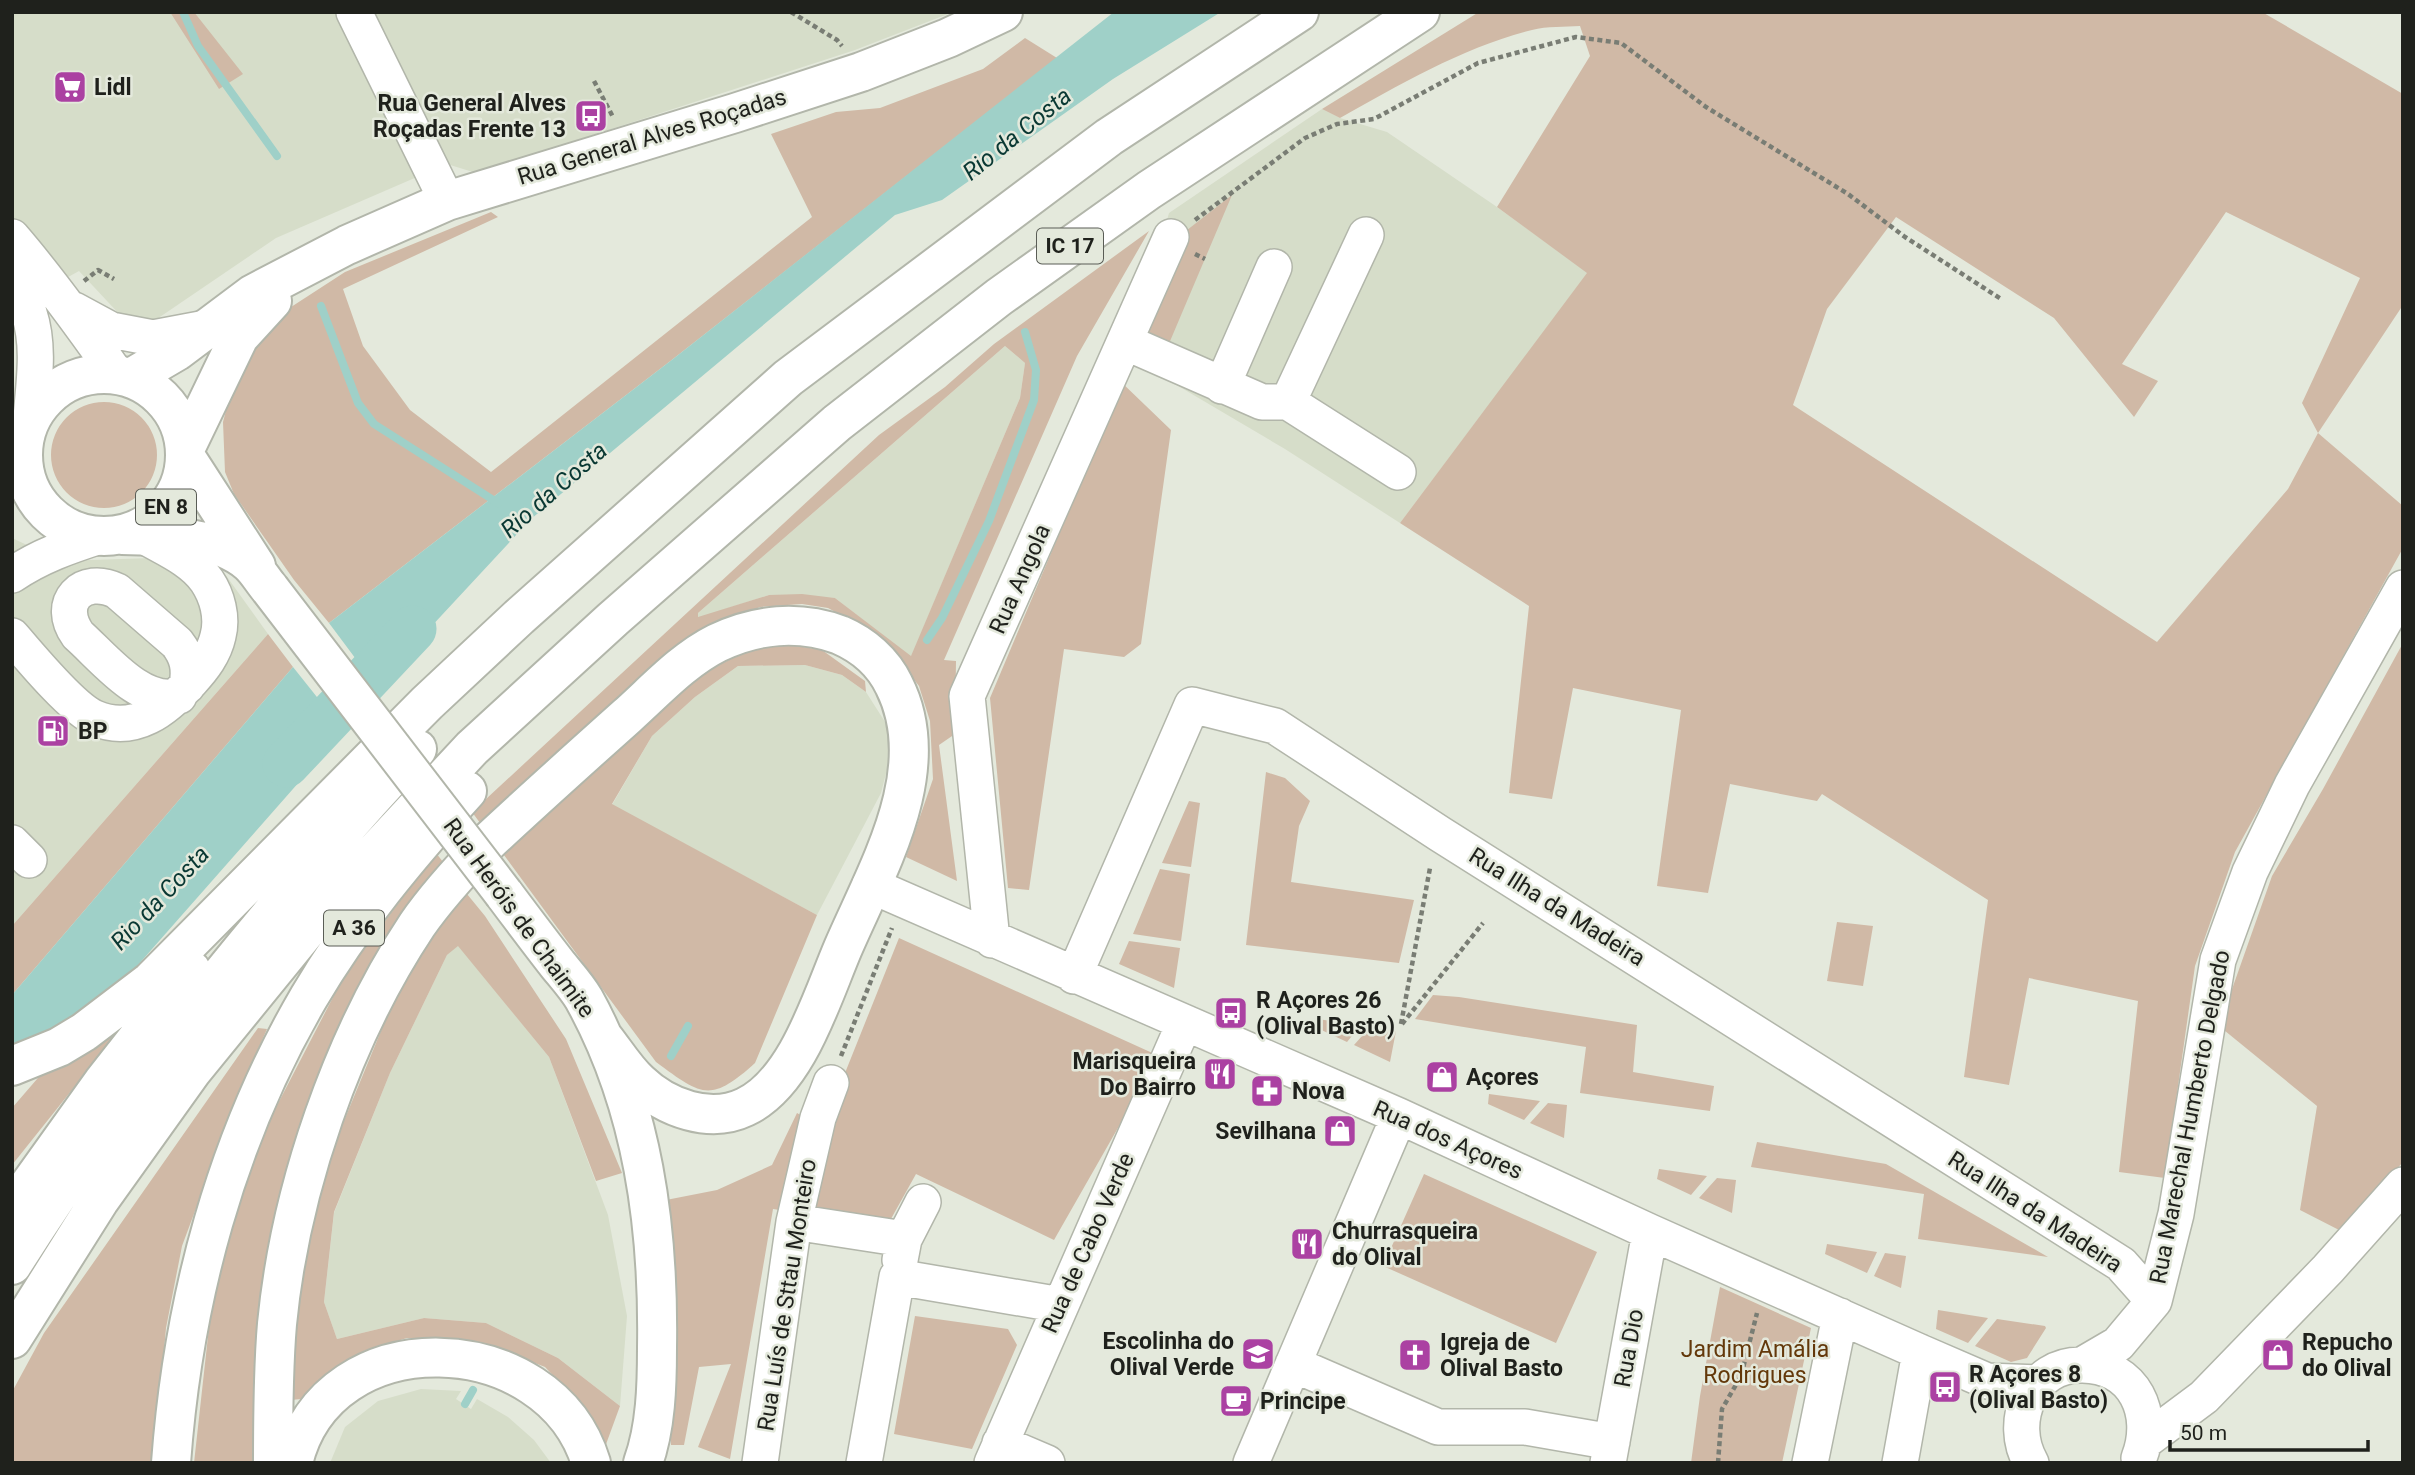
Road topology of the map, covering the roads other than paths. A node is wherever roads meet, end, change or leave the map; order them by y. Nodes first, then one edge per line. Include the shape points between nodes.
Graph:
1 (1003, 12) edge
2 (1299, 12) edge
3 (1420, 12) edge
4 (367, 18) edge
5 (447, 201) junction
6 (1366, 235) dead end
7 (12, 237) edge
8 (1171, 237) road end
9 (1274, 267) dead end
10 (304, 268) junction
11 (12, 271) edge
12 (74, 297) junction
13 (206, 328) junction
14 (1125, 342) junction
15 (124, 376) junction
16 (1222, 386) junction
17 (1288, 402) junction
18 (22, 445) edge
19 (185, 452) junction
20 (1398, 471) dead end
21 (660, 494) junction
22 (741, 508) junction
23 (120, 535) junction
24 (13, 575) edge
25 (2403, 588) edge
26 (270, 589) junction
27 (12, 636) edge
28 (350, 781) junction
29 (870, 885) junction
30 (992, 940) junction
31 (1074, 976) junction
32 (1184, 1024) junction
33 (603, 1037) junction
34 (12, 1066) edge
35 (831, 1083) road end
36 (1399, 1116) junction
37 (2403, 1185) edge
38 (923, 1202) dead end
39 (12, 1209) edge
40 (794, 1222) junction
41 (1650, 1232) junction
42 (904, 1239) junction
43 (12, 1265) edge
44 (897, 1277) junction
45 (1060, 1305) junction
46 (2151, 1305) junction
47 (1840, 1316) junction
48 (12, 1339) edge
49 (1920, 1352) junction
50 (1293, 1364) junction
51 (2082, 1365) junction
52 (1987, 1381) junction
53 (2039, 1383) junction
54 (2204, 1397) junction
55 (2139, 1398) junction
56 (2021, 1415) junction
57 (2141, 1452) edge
58 (996, 1453) edge
59 (1610, 1453) edge
60 (171, 1463) edge
61 (273, 1463) edge
62 (293, 1463) edge
63 (591, 1463) edge
64 (643, 1463) edge
65 (760, 1463) edge
66 (864, 1463) edge
67 (1047, 1463) edge
68 (1251, 1463) edge
69 (1810, 1463) edge
70 (1900, 1463) edge
71 (2031, 1463) edge

1 - 5 main road, Rua General Alves Roçadas via 861,72
2 - 21 main road, IC 17 via 1109,137 941,262 789,378
3 - 22 main road, IC 17 via 1149,190 999,297 837,423
4 - 5 street
5 - 10 main road, Rua General Alves Roçadas
6 - 17 street
7 - 12 street
8 - 14 street, Rua Angola
9 - 16 street
10 - 13 main road, Rua General Alves Roçadas via 253,293
10 - 19 main road, Rua General Alves Roçadas via 239,337
11 - 18 street via 29,313 36,358
12 - 13 street via 111,330 152,338
12 - 15 street via 84,332
13 - 15 main road, Rua General Alves Roçadas via 177,351
14 - 16 street
14 - 30 street, Rua Angola via 967,696
15 - 18 main road, Rua General Alves Roçadas via 87,375 62,385 41,403
15 - 19 main road via 167,402 178,420
16 - 17 street via 1262,402
17 - 20 street
18 - 23 main road via 26,478 43,509 67,527
19 - 23 main road, Rua General Alves Roçadas / EN 8 via 180,483 168,504 147,523
19 - 26 main road, Rua Heróis de Chaimite
21 - 28 main road via 457,674
21 - 43 main road via 382,787 258,931 129,1093
22 - 48 main road via 472,748 337,893 145,1133
22 - 60 main road, A 36 via 523,730 403,862 309,996 242,1139 206,1243 183,1351
23 - 24 street, Rua General Alves Roçadas via 55,550
23 - 26 main road, Rua Heróis de Chaimite via 188,539 234,554 250,564
23 - 27 street via 179,556 197,569 213,591 219,607 216,645 183,691 137,722 94,718 74,703
25 - 46 street, Rua Marechal Humberto Delgado via 2292,785 2250,872 2218,960 2176,1214
26 - 33 main road, Rua Heróis de Chaimite, bridge via 582,996
28 - 34 main road via 151,981 84,1032
28 - 39 main road via 176,987
29 - 30 street, Rua dos Açores
29 - 33 main road via 790,1063 776,1084 750,1104 721,1113 679,1108 638,1082
29 - 61 main road via 905,784 909,737 900,697 888,674 864,648 821,628 766,626 714,645 689,662 486,844 440,894 377,995 313,1152 297,1207 277,1325
30 - 31 street, Rua dos Açores
31 - 32 street, Rua dos Açores
31 - 46 street, Rua Ilha da Madeira via 1192,705 1275,726 2121,1264
32 - 36 street, Rua dos Açores
32 - 45 street, Rua de Cabo Verde
33 - 64 main road, Rua Heróis de Chaimite via 631,1114 653,1225 657,1378
35 - 40 street, Rua Luís de Sttau Monteiro via 818,1118
36 - 41 street, Rua dos Açores
36 - 50 street
37 - 54 street
38 - 42 street
40 - 42 street
40 - 65 street, Rua Luís de Sttau Monteiro
41 - 47 street, Rua dos Açores
41 - 59 street, Rua Dio
42 - 44 street
44 - 45 street
44 - 66 street
45 - 58 street, Rua de Cabo Verde
46 - 51 street, Rua Marechal Humberto Delgado via 2118,1344
46 - 55 street, Rua Marechal Humberto Delgado via 2139,1354
47 - 49 street, Rua dos Açores
47 - 69 street
49 - 52 street, Rua dos Açores
49 - 70 street
50 - 59 street via 1438,1427 1525,1427
50 - 68 street
51 - 53 street, Rua Marechal Humberto Delgado via 2054,1372
51 - 55 street via 2122,1378
52 - 53 street, Rua dos Açores
52 - 56 street, Rua dos Açores
53 - 56 street
54 - 55 street via 2168,1402
54 - 57 street
55 - 57 street, Rua Marechal Humberto Delgado via 2146,1421
56 - 71 street via 2020,1434
58 - 67 street
62 - 63 main road via 306,1429 344,1385 395,1363 449,1356 506,1370 533,1385 572,1423

